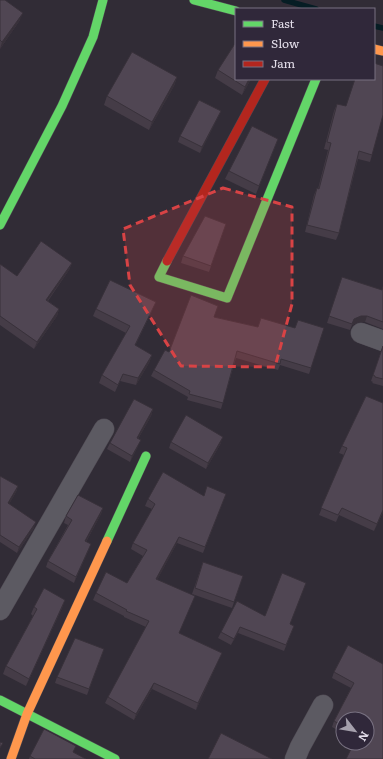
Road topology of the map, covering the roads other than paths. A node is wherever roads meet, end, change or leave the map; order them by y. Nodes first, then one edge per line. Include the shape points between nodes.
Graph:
1 (103, 0) edge
2 (194, 0) edge
3 (216, 3) edge
4 (235, 11) edge
5 (264, 80) edge
6 (316, 80) edge
7 (0, 226) edge
8 (361, 333) dead end
9 (383, 342) edge
10 (104, 429) dead end
11 (146, 456) dead end
12 (0, 610) edge
13 (0, 700) edge
14 (323, 705) dead end
15 (27, 714) junction
16 (11, 759) edge
17 (115, 759) edge
18 (296, 759) edge

1 - 7 street via 92,36 62,106
2 - 3 street
3 - 4 street
5 - 6 street via 159,278 226,298
8 - 9 street
10 - 12 street
11 - 15 street
13 - 15 street
14 - 18 street
15 - 16 street
15 - 17 street

